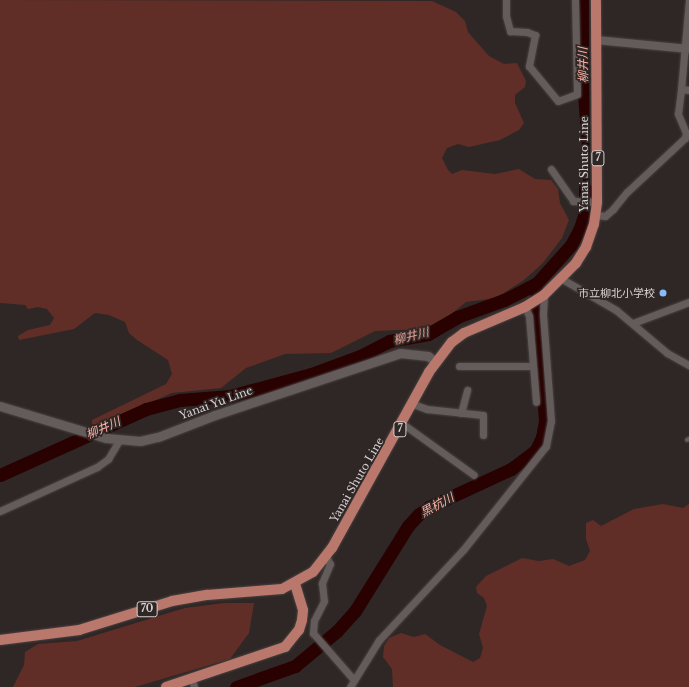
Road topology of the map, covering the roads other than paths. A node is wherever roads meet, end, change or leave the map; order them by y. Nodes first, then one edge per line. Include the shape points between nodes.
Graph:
1 (506, 0) edge
2 (575, 0) edge
3 (596, 0) edge
4 (689, 0) edge
5 (596, 40) junction
6 (687, 49) edge
7 (681, 89) junction
8 (689, 90) edge
9 (551, 170) dead end
10 (595, 202) junction
11 (596, 215) junction
12 (562, 279) junction
13 (543, 296) junction
14 (689, 302) edge
15 (528, 305) junction
16 (633, 324) junction
17 (436, 362) junction
18 (689, 365) edge
19 (459, 366) dead end
20 (533, 366) junction
21 (467, 390) dead end
22 (536, 402) dead end
23 (413, 404) junction
24 (0, 406) edge
25 (461, 412) junction
26 (403, 424) junction
27 (484, 435) dead end
28 (119, 441) junction
29 (474, 475) dead end
30 (0, 511) edge
31 (326, 557) junction
32 (295, 584) junction
33 (0, 640) edge
34 (354, 680) junction
35 (193, 683) edge
36 (166, 687) edge
37 (350, 687) edge

1 - 2 street via 506,16 510,31 535,35 529,66 558,102 576,94
3 - 5 main road, Yanai Shuto Line / 7
4 - 6 street
5 - 6 street
5 - 10 main road, Yanai Shuto Line / 7
6 - 7 street
7 - 8 street
7 - 11 street via 678,114 686,138 627,192 605,216
9 - 10 street via 568,196 577,202
10 - 11 main road, Yanai Shuto Line / 7
11 - 12 main road, Yanai Shuto Line / 7 via 586,247
12 - 13 main road, Yanai Shuto Line / 7
12 - 16 street via 616,310
13 - 15 main road, Yanai Shuto Line / 7
13 - 34 street via 552,421 546,446 458,556 379,640
14 - 16 street
15 - 17 main road, Yanai Shuto Line / 7 via 464,333 452,342
15 - 20 street
16 - 18 street via 667,354
17 - 23 main road, Yanai Shuto Line / 7
17 - 28 main road, Yanai Yu Line via 423,355 400,353 215,415 158,437
19 - 20 street
20 - 22 street
21 - 25 street
23 - 25 street via 427,409
23 - 26 main road, Yanai Shuto Line / 7
24 - 28 main road, Yanai Yu Line
25 - 27 street via 483,415
26 - 29 street
26 - 31 main road, Yanai Shuto Line / 7
28 - 30 street via 108,459 97,467
31 - 32 main road, Yanai Shuto Line / 7 via 313,572
31 - 34 street via 330,564 322,583 324,601 312,629 318,640
32 - 33 main road, 70 via 269,592 200,596 78,630
32 - 35 main road via 303,610 299,630 293,640 270,654
34 - 37 street
35 - 36 main road

